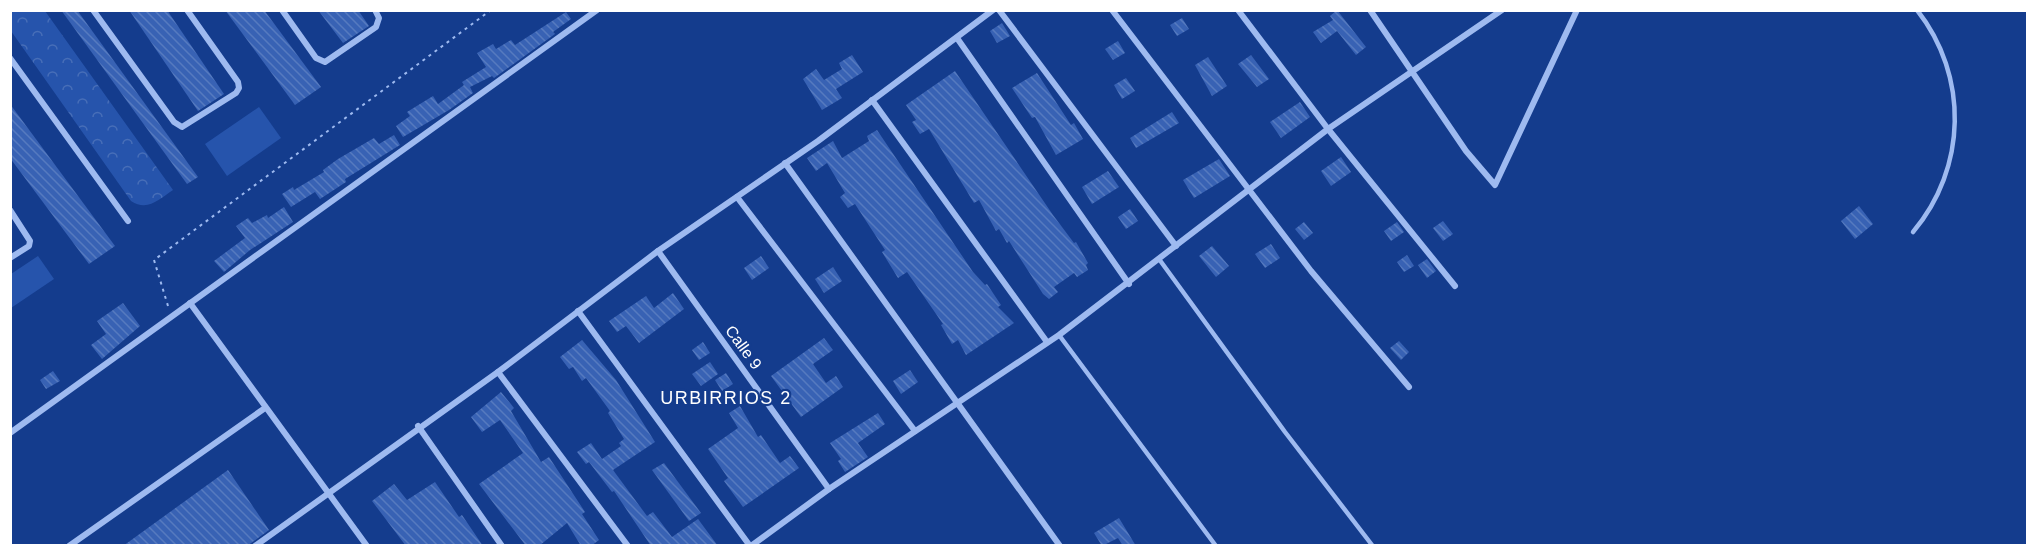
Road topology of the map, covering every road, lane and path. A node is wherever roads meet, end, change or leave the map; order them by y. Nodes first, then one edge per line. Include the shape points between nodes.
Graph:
1 (93, 10) edge
2 (187, 10) edge
3 (282, 10) edge
4 (375, 10) edge
5 (491, 10) edge
6 (597, 10) edge
7 (993, 10) edge
8 (999, 10) edge
9 (1112, 10) edge
10 (1238, 10) edge
11 (1370, 10) edge
12 (1502, 10) edge
13 (1577, 10) edge
14 (1917, 10) edge
15 (957, 38) junction
16 (10, 58) edge
17 (1412, 71) junction
18 (872, 100) junction
19 (1328, 129) junction
20 (785, 163) junction
21 (1248, 191) junction
22 (737, 197) junction
23 (10, 210) edge
24 (128, 221) dead end
25 (1913, 232) dead end
26 (1176, 246) junction
27 (658, 251) junction
28 (10, 258) edge
29 (1159, 259) junction
30 (1129, 284) junction
31 (1455, 286) dead end
32 (190, 303) junction
33 (578, 311) junction
34 (170, 317) junction
35 (1059, 335) junction
36 (1047, 342) junction
37 (498, 372) junction
38 (1409, 387) dead end
39 (957, 403) junction
40 (265, 408) junction
41 (418, 426) junction
42 (915, 431) junction
43 (10, 433) edge
44 (829, 489) junction
45 (328, 492) junction
46 (1372, 545) edge
47 (69, 546) edge
48 (255, 546) edge
49 (367, 546) edge
50 (502, 546) edge
51 (628, 546) edge
52 (750, 546) edge
53 (1060, 546) edge
54 (1216, 546) edge

1 - 2 street via 174,122 183,127 239,88
3 - 4 street via 316,58 325,62 376,27 379,18
5 - 34 path via 154,260
6 - 32 street
7 - 15 street
8 - 26 street
9 - 21 street
10 - 19 street
11 - 17 street
12 - 17 street
13 - 17 street via 1495,185 1466,151
14 - 25 lane via 1944,58 1953,90 1956,123 1948,171 1929,212
15 - 18 street
15 - 30 street
16 - 24 street
17 - 19 street
18 - 20 street
18 - 36 street
19 - 21 street
19 - 31 street
20 - 22 street
20 - 39 street
21 - 26 street
21 - 38 street
22 - 27 street
22 - 42 street
23 - 28 street via 30,241 29,246
26 - 29 street
27 - 33 street
27 - 44 street, Calle 9
29 - 30 street
29 - 46 lane
30 - 35 street
32 - 34 street
32 - 40 street
33 - 37 street
33 - 52 street
34 - 43 street
35 - 36 street
35 - 54 lane
36 - 39 street
37 - 41 street
37 - 51 street
39 - 42 street
39 - 53 street
40 - 45 street
40 - 47 street
41 - 45 street
41 - 50 street
42 - 44 street
44 - 52 street
45 - 48 street
45 - 49 street

